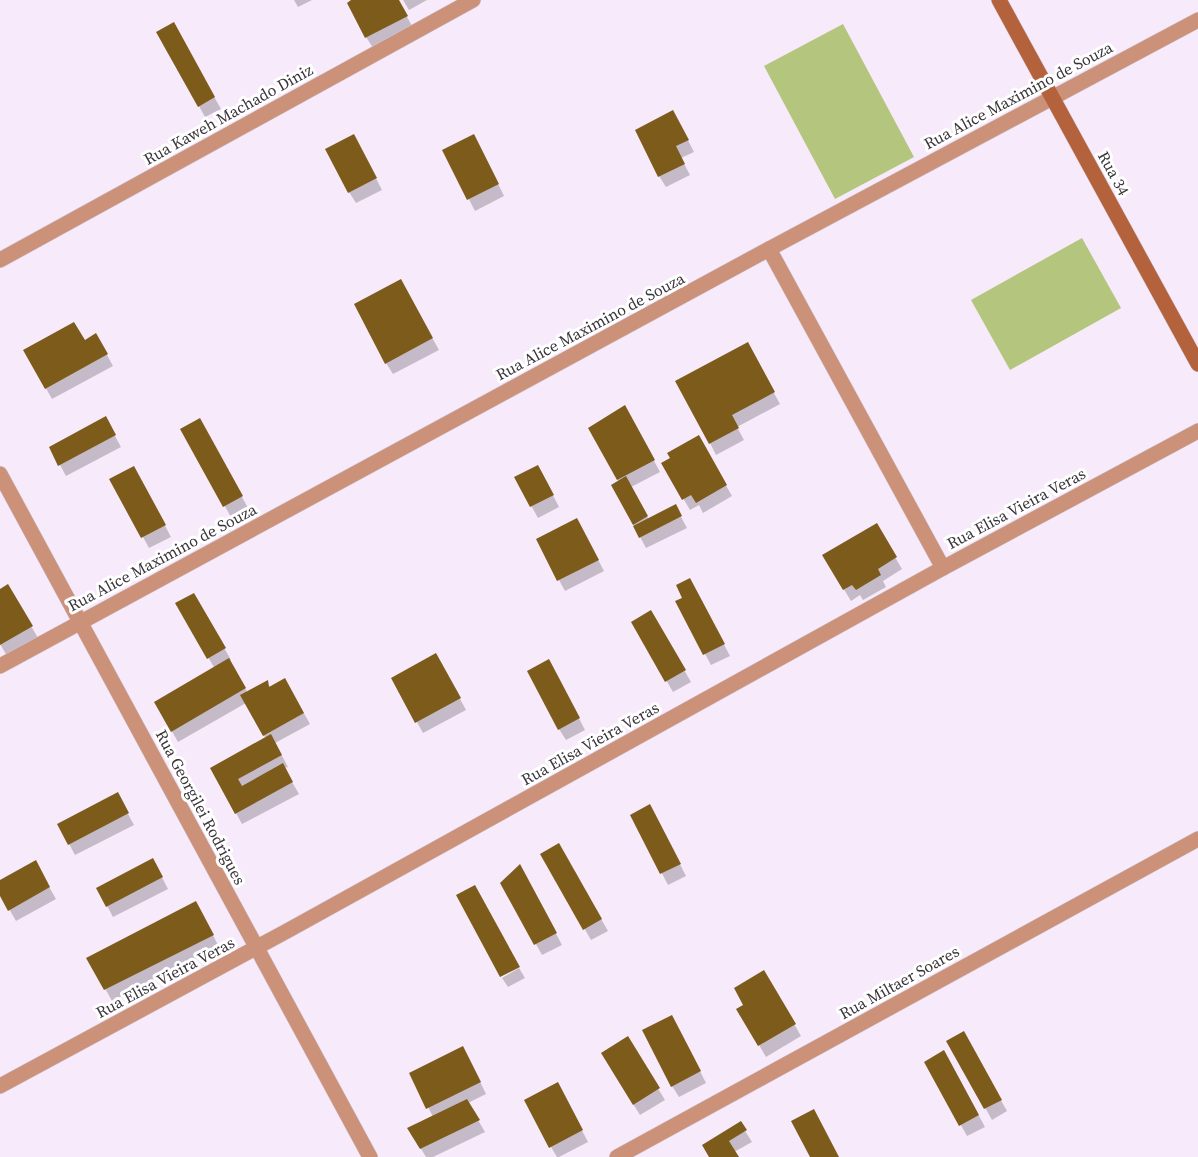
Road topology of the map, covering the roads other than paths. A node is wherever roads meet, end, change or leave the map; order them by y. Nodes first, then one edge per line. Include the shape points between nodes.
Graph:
1 (473, 0) edge
2 (999, 0) edge
3 (1198, 20) edge
4 (1052, 97) junction
5 (769, 249) junction
6 (0, 260) edge
7 (1198, 364) edge
8 (1198, 431) edge
9 (0, 474) edge
10 (943, 568) junction
11 (80, 622) junction
12 (0, 666) edge
13 (1198, 839) edge
14 (256, 948) junction
15 (0, 1086) edge
16 (370, 1157) edge
17 (617, 1157) edge

1 - 6 street, Rua Kaweh Machado Diniz
2 - 4 street, Rua 34
3 - 4 street, Rua Alice Maximino de Souza
4 - 5 street, Rua Alice Maximino de Souza
4 - 7 street, Rua 34
5 - 10 street
5 - 11 street, Rua Alice Maximino de Souza
8 - 10 street, Rua Elisa Vieira Veras
9 - 11 street, Rua Georgilei Rodrigues
10 - 14 street, Rua Elisa Vieira Veras
11 - 12 street, Rua Alice Maximino de Souza
11 - 14 street, Rua Georgilei Rodrigues
13 - 17 street, Rua Miltaer Soares
14 - 15 street, Rua Elisa Vieira Veras
14 - 16 street, Rua Georgilei Rodrigues

